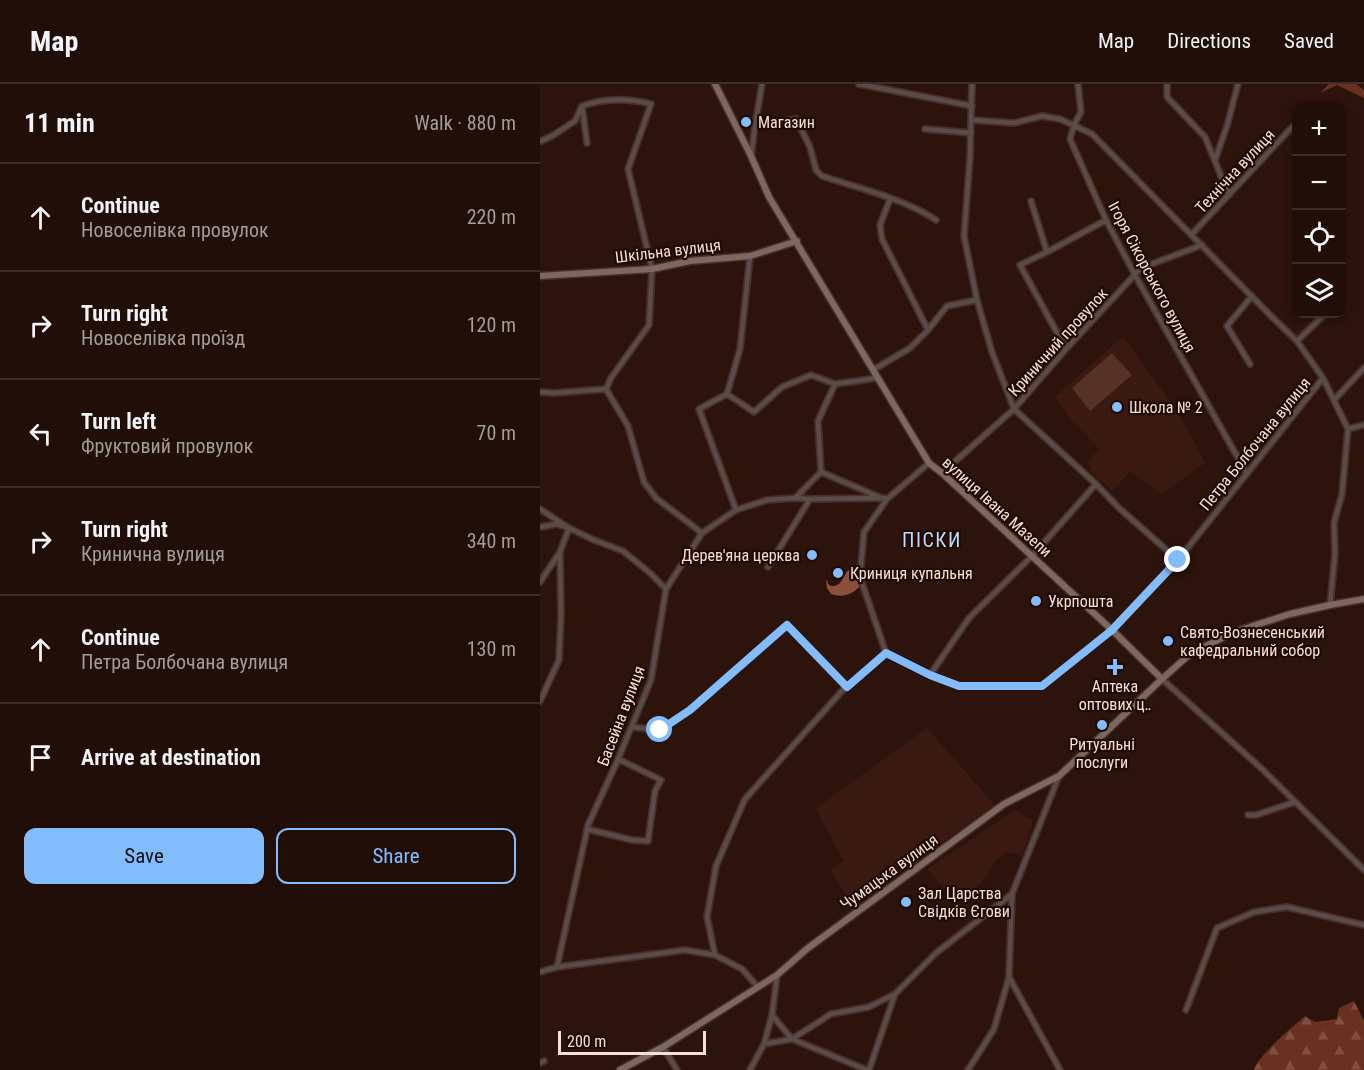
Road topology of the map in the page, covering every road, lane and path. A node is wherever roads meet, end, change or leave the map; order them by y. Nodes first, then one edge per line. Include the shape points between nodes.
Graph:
1 (715, 84) edge
2 (762, 84) edge
3 (859, 84) edge
4 (972, 84) edge
5 (1078, 84) edge
6 (1167, 84) edge
7 (1238, 84) edge
8 (871, 85) edge
9 (582, 106) junction
10 (972, 106) junction
11 (971, 120) junction
12 (1074, 125) junction
13 (755, 126) junction
14 (1292, 127) edge
15 (925, 129) dead end
16 (971, 133) junction
17 (541, 141) edge
18 (587, 142) dead end
19 (751, 156) junction
20 (1215, 160) junction
21 (1230, 195) junction
22 (890, 199) junction
23 (1031, 201) dead end
24 (936, 220) dead end
25 (1106, 220) junction
26 (1191, 235) junction
27 (797, 241) junction
28 (1202, 245) junction
29 (1047, 252) junction
30 (750, 256) junction
31 (652, 269) junction
32 (1135, 275) junction
33 (540, 276) edge
34 (1252, 296) junction
35 (977, 300) junction
36 (1321, 318) edge
37 (928, 330) junction
38 (1297, 341) junction
39 (1066, 349) junction
40 (1250, 364) dead end
41 (1364, 368) edge
42 (873, 370) junction
43 (877, 378) junction
44 (1323, 378) junction
45 (835, 384) junction
46 (606, 389) junction
47 (540, 392) edge
48 (727, 394) junction
49 (1334, 400) junction
50 (1014, 409) junction
51 (1364, 425) edge
52 (1348, 429) junction
53 (929, 463) junction
54 (821, 471) junction
55 (942, 473) junction
56 (1247, 474) junction
57 (1096, 484) junction
58 (795, 498) junction
59 (810, 499) junction
60 (885, 499) junction
61 (540, 509) edge
62 (736, 510) junction
63 (540, 527) edge
64 (569, 528) junction
65 (702, 533) junction
66 (560, 552) junction
67 (1032, 556) junction
68 (1178, 560) junction
69 (768, 567) dead end
70 (540, 582) edge
71 (666, 589) junction
72 (1364, 599) edge
73 (1330, 605) junction
74 (1112, 630) junction
75 (886, 653) junction
76 (930, 675) junction
77 (1162, 679) junction
78 (847, 687) junction
79 (540, 701) edge
80 (632, 727) junction
81 (618, 759) junction
82 (1059, 776) junction
83 (1295, 802) junction
84 (1248, 815) dead end
85 (587, 829) junction
86 (1364, 870) edge
87 (1012, 894) junction
88 (1364, 925) edge
89 (714, 955) junction
90 (557, 967) junction
91 (540, 972) edge
92 (777, 975) junction
93 (1010, 977) junction
94 (758, 987) junction
95 (895, 994) junction
96 (1186, 1010) dead end
97 (772, 1015) junction
98 (792, 1039) junction
99 (764, 1044) junction
100 (663, 1047) junction
101 (620, 1070) edge
102 (677, 1070) edge
103 (750, 1070) edge
104 (868, 1070) edge
105 (968, 1070) edge
106 (1060, 1070) edge

1 - 19 street, вулиця Івана Мазепи
2 - 13 street
3 - 8 street
4 - 10 street
5 - 12 street, Ігоря Сікорського вулиця via 1081,112
6 - 20 street via 1167,97 1205,137
7 - 20 street
8 - 10 street
9 - 17 street via 575,121
9 - 18 street
9 - 31 street via 598,100 651,104 628,169
10 - 11 street
11 - 12 street, Петра Болбочана вулиця via 1014,123 1042,116
11 - 16 street
12 - 25 street, Ігоря Сікорського вулиця via 1070,139
12 - 26 street, Петра Болбочана вулиця via 1092,134
13 - 19 street
13 - 22 street via 796,118 816,170 822,176
14 - 21 street, Технічна вулиця
15 - 16 street
16 - 35 street via 964,236
19 - 27 street, вулиця Івана Мазепи via 769,197
20 - 21 street
21 - 26 street, Технічна вулиця
22 - 24 street
22 - 37 street via 880,225 882,239
23 - 29 street
25 - 29 street
25 - 32 street, Ігоря Сікорського вулиця
26 - 28 street, Петра Болбочана вулиця
27 - 30 street, Шкільна вулиця
27 - 42 street, вулиця Івана Мазепи
28 - 32 street, Криничний провулок via 1141,268
28 - 34 street, Петра Болбочана вулиця
29 - 39 street via 1020,265
30 - 31 street, Шкільна вулиця
30 - 48 street via 740,349
31 - 33 street, Шкільна вулиця
31 - 46 street via 649,325
32 - 39 street, Криничний провулок
32 - 56 street, Ігоря Сікорського вулиця
34 - 38 street, Петра Болбочана вулиця
34 - 40 street via 1227,326
35 - 37 street via 947,306
35 - 50 street
36 - 38 street
37 - 42 street via 910,348
38 - 44 street, Петра Болбочана вулиця
39 - 50 street, Криничний провулок
41 - 49 street
42 - 43 street, вулиця Івана Мазепи
43 - 45 street
43 - 53 street, вулиця Івана Мазепи
44 - 49 street
44 - 56 street, Петра Болбочана вулиця
45 - 48 street via 811,375 782,387 754,412
45 - 54 street via 818,421
46 - 47 street
46 - 65 street via 628,426 644,482 656,498
48 - 62 street via 699,409
49 - 52 street
50 - 55 street, Криничний провулок
50 - 57 street
51 - 52 street
52 - 73 street via 1335,523
53 - 55 street, вулиця Івана Мазепи
53 - 60 street
54 - 58 street
54 - 60 street
55 - 67 street, вулиця Івана Мазепи
56 - 68 street, Петра Болбочана вулиця
57 - 67 street
57 - 68 street
58 - 59 street, Басейна вулиця
58 - 62 street, Басейна вулиця via 767,500
59 - 60 street, Басейна вулиця
59 - 69 street
60 - 75 street via 864,532 860,577
61 - 64 street
62 - 65 street, Басейна вулиця
63 - 64 street via 557,524
64 - 66 street
64 - 71 street via 623,551
65 - 71 street, Басейна вулиця
66 - 70 street
66 - 79 street via 559,660
67 - 74 street, вулиця Івана Мазепи
67 - 76 street via 969,618
68 - 74 street, Петра Болбочана вулиця
71 - 80 street, Басейна вулиця via 651,680
72 - 73 street, Чумацька вулиця
73 - 77 street, Чумацька вулиця via 1234,632 1190,654
74 - 76 street, Петра Болбочана вулиця via 1042,686 959,686
74 - 77 street, вулиця Івана Мазепи
75 - 76 street, Петра Болбочана вулиця
75 - 78 street
77 - 82 street, Чумацька вулиця
77 - 83 street, вулиця Івана Мазепи
78 - 80 street via 787,625 670,724 660,730
78 - 89 street via 745,799 716,866 707,916
80 - 81 street, Басейна вулиця
81 - 85 street, Басейна вулиця
81 - 85 street via 661,780 655,791 648,841
82 - 87 street
82 - 92 street, Чумацька вулиця via 1004,804
83 - 84 street
83 - 86 street, вулиця Івана Мазепи
85 - 90 street, Басейна вулиця
87 - 93 street
87 - 95 street via 936,953
88 - 96 street via 1287,907 1254,912 1217,928
89 - 90 street via 685,950
89 - 94 street via 742,969
90 - 91 street
92 - 94 street, Чумацька вулиця
92 - 97 street
93 - 105 street via 994,1029
93 - 106 street
94 - 100 street, Чумацька вулиця
95 - 98 street via 869,1007 831,1014
95 - 104 street
97 - 98 street
97 - 99 street
98 - 99 street
98 - 104 street
99 - 103 street
100 - 101 street, Чумацька вулиця
100 - 102 street

